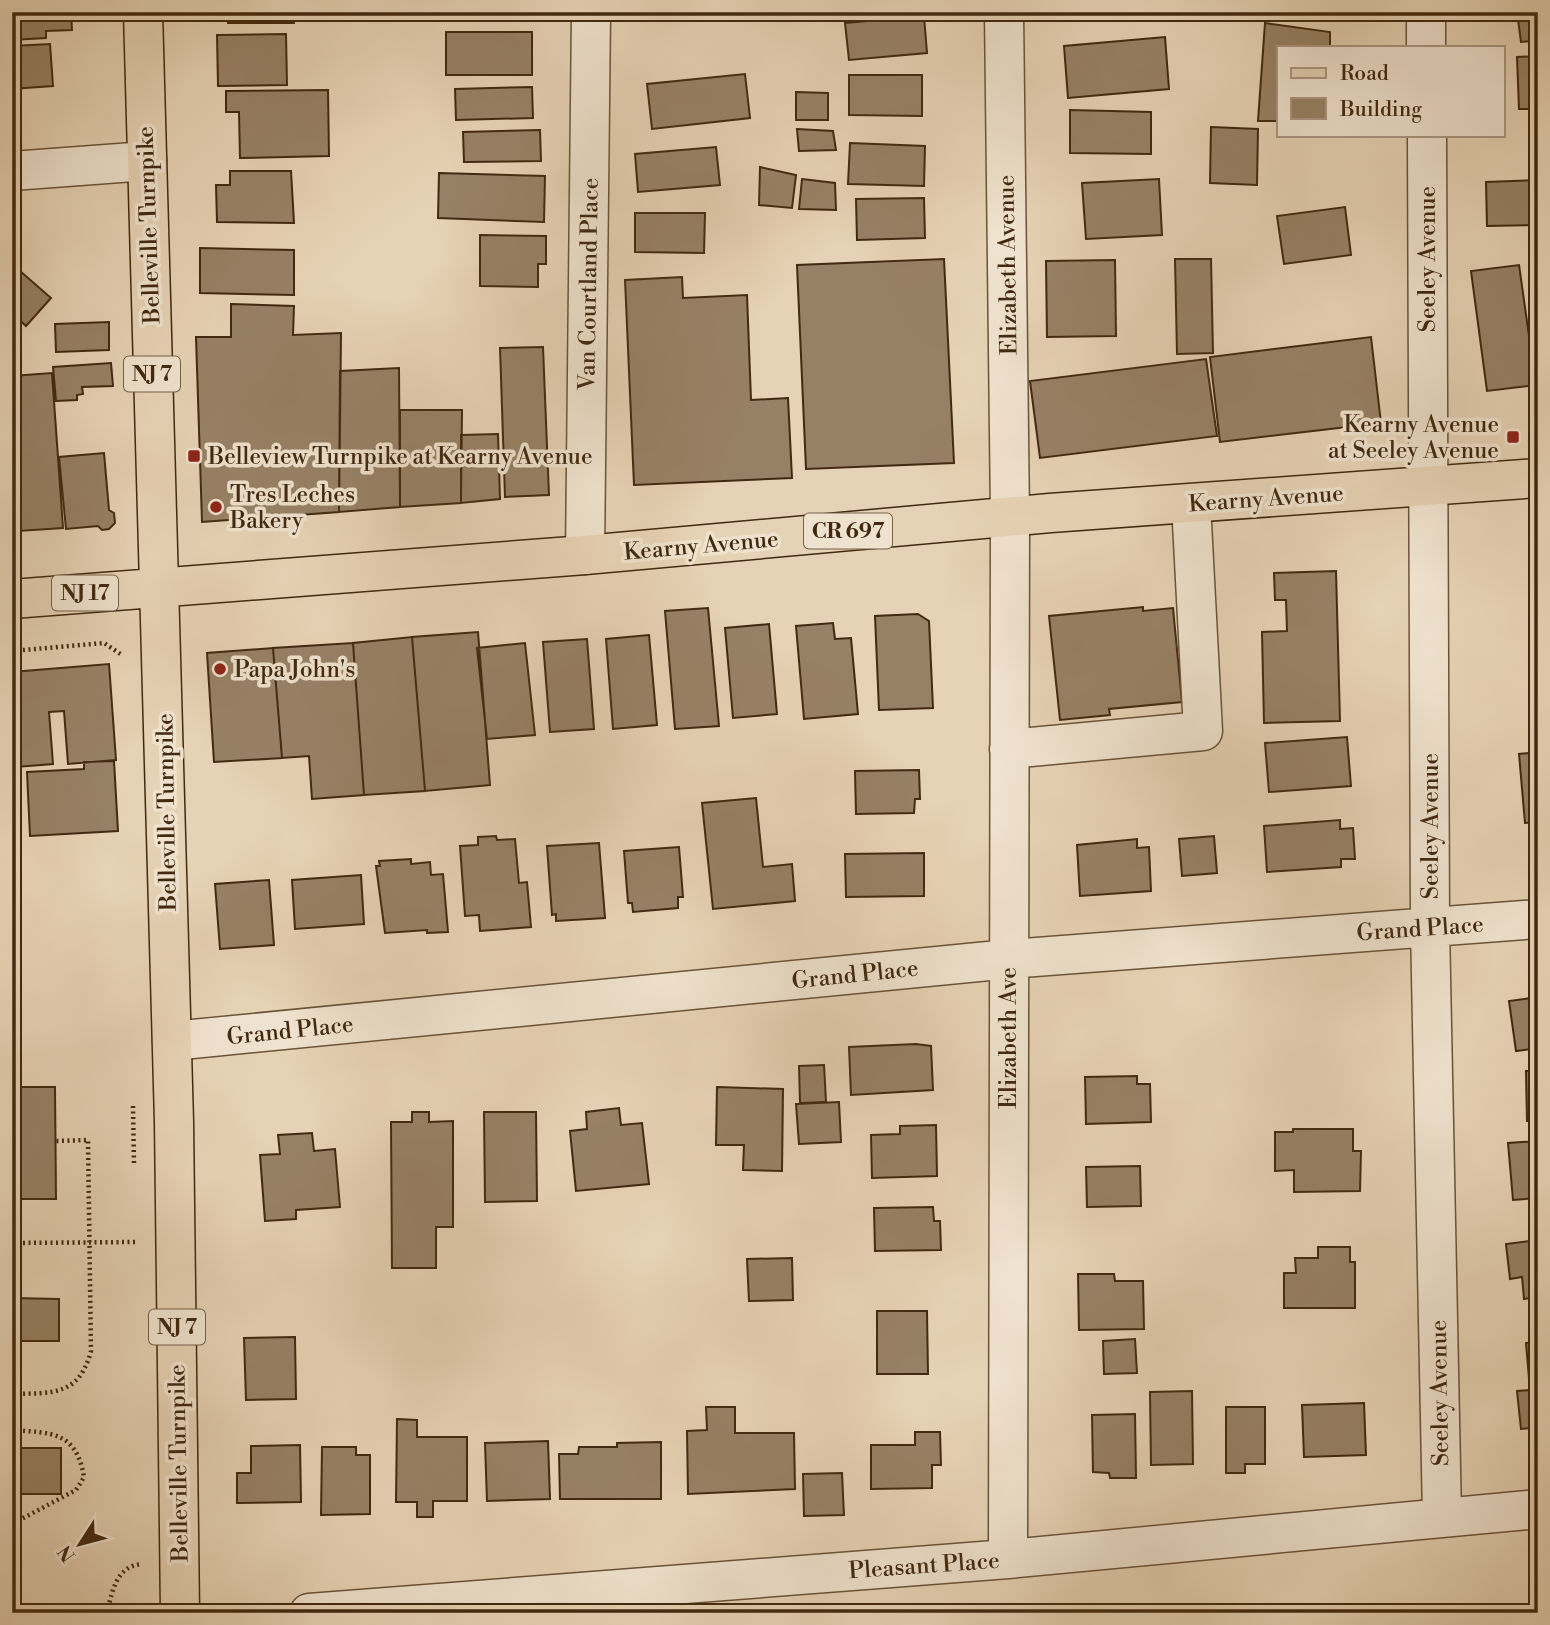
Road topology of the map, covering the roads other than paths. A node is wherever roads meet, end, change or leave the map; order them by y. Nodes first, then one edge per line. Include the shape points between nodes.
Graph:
1 (143, 12) edge
2 (591, 12) edge
3 (1004, 12) edge
4 (1426, 12) edge
5 (1426, 46) edge
6 (1427, 136) edge
7 (147, 161) junction
8 (12, 171) edge
9 (1538, 478) edge
10 (1429, 487) junction
11 (1191, 503) junction
12 (1010, 517) junction
13 (585, 555) junction
14 (158, 588) junction
15 (12, 599) edge
16 (1009, 749) junction
17 (1538, 919) edge
18 (1430, 927) junction
19 (1009, 959) junction
20 (172, 1041) junction
21 (1538, 1509) edge
22 (1442, 1517) junction
23 (1008, 1559) junction
24 (180, 1613) edge
25 (309, 1613) edge

1 - 7 main road, Belleville Turnpike / NJ 7
2 - 13 street, Van Courtland Place
3 - 12 street, Elizabeth Avenue
4 - 5 street
6 - 10 street, Seeley Avenue
7 - 8 street
7 - 14 main road, Belleville Turnpike / NJ 7
9 - 10 main road, Kearny Avenue / CR 697
10 - 11 main road, Kearny Avenue / CR 697
10 - 18 street, Seeley Avenue
11 - 12 main road, Kearny Avenue / CR 697
11 - 16 street via 1203,731
12 - 13 main road, Kearny Avenue / CR 697
12 - 16 street, Elizabeth Ave
13 - 14 main road, Kearny Avenue / CR 697
14 - 15 main road, NJ 17
14 - 20 main road, Belleville Turnpike / NJ 7
16 - 19 street, Elizabeth Ave
17 - 18 street, Grand Place
18 - 19 street, Grand Place
18 - 22 street, Seeley Avenue
19 - 20 street, Grand Place
19 - 23 street, Elizabeth Ave
20 - 24 main road, Belleville Turnpike / NJ 7
21 - 22 street, Pleasant Place
22 - 23 street, Pleasant Place
23 - 25 street, Pleasant Place

